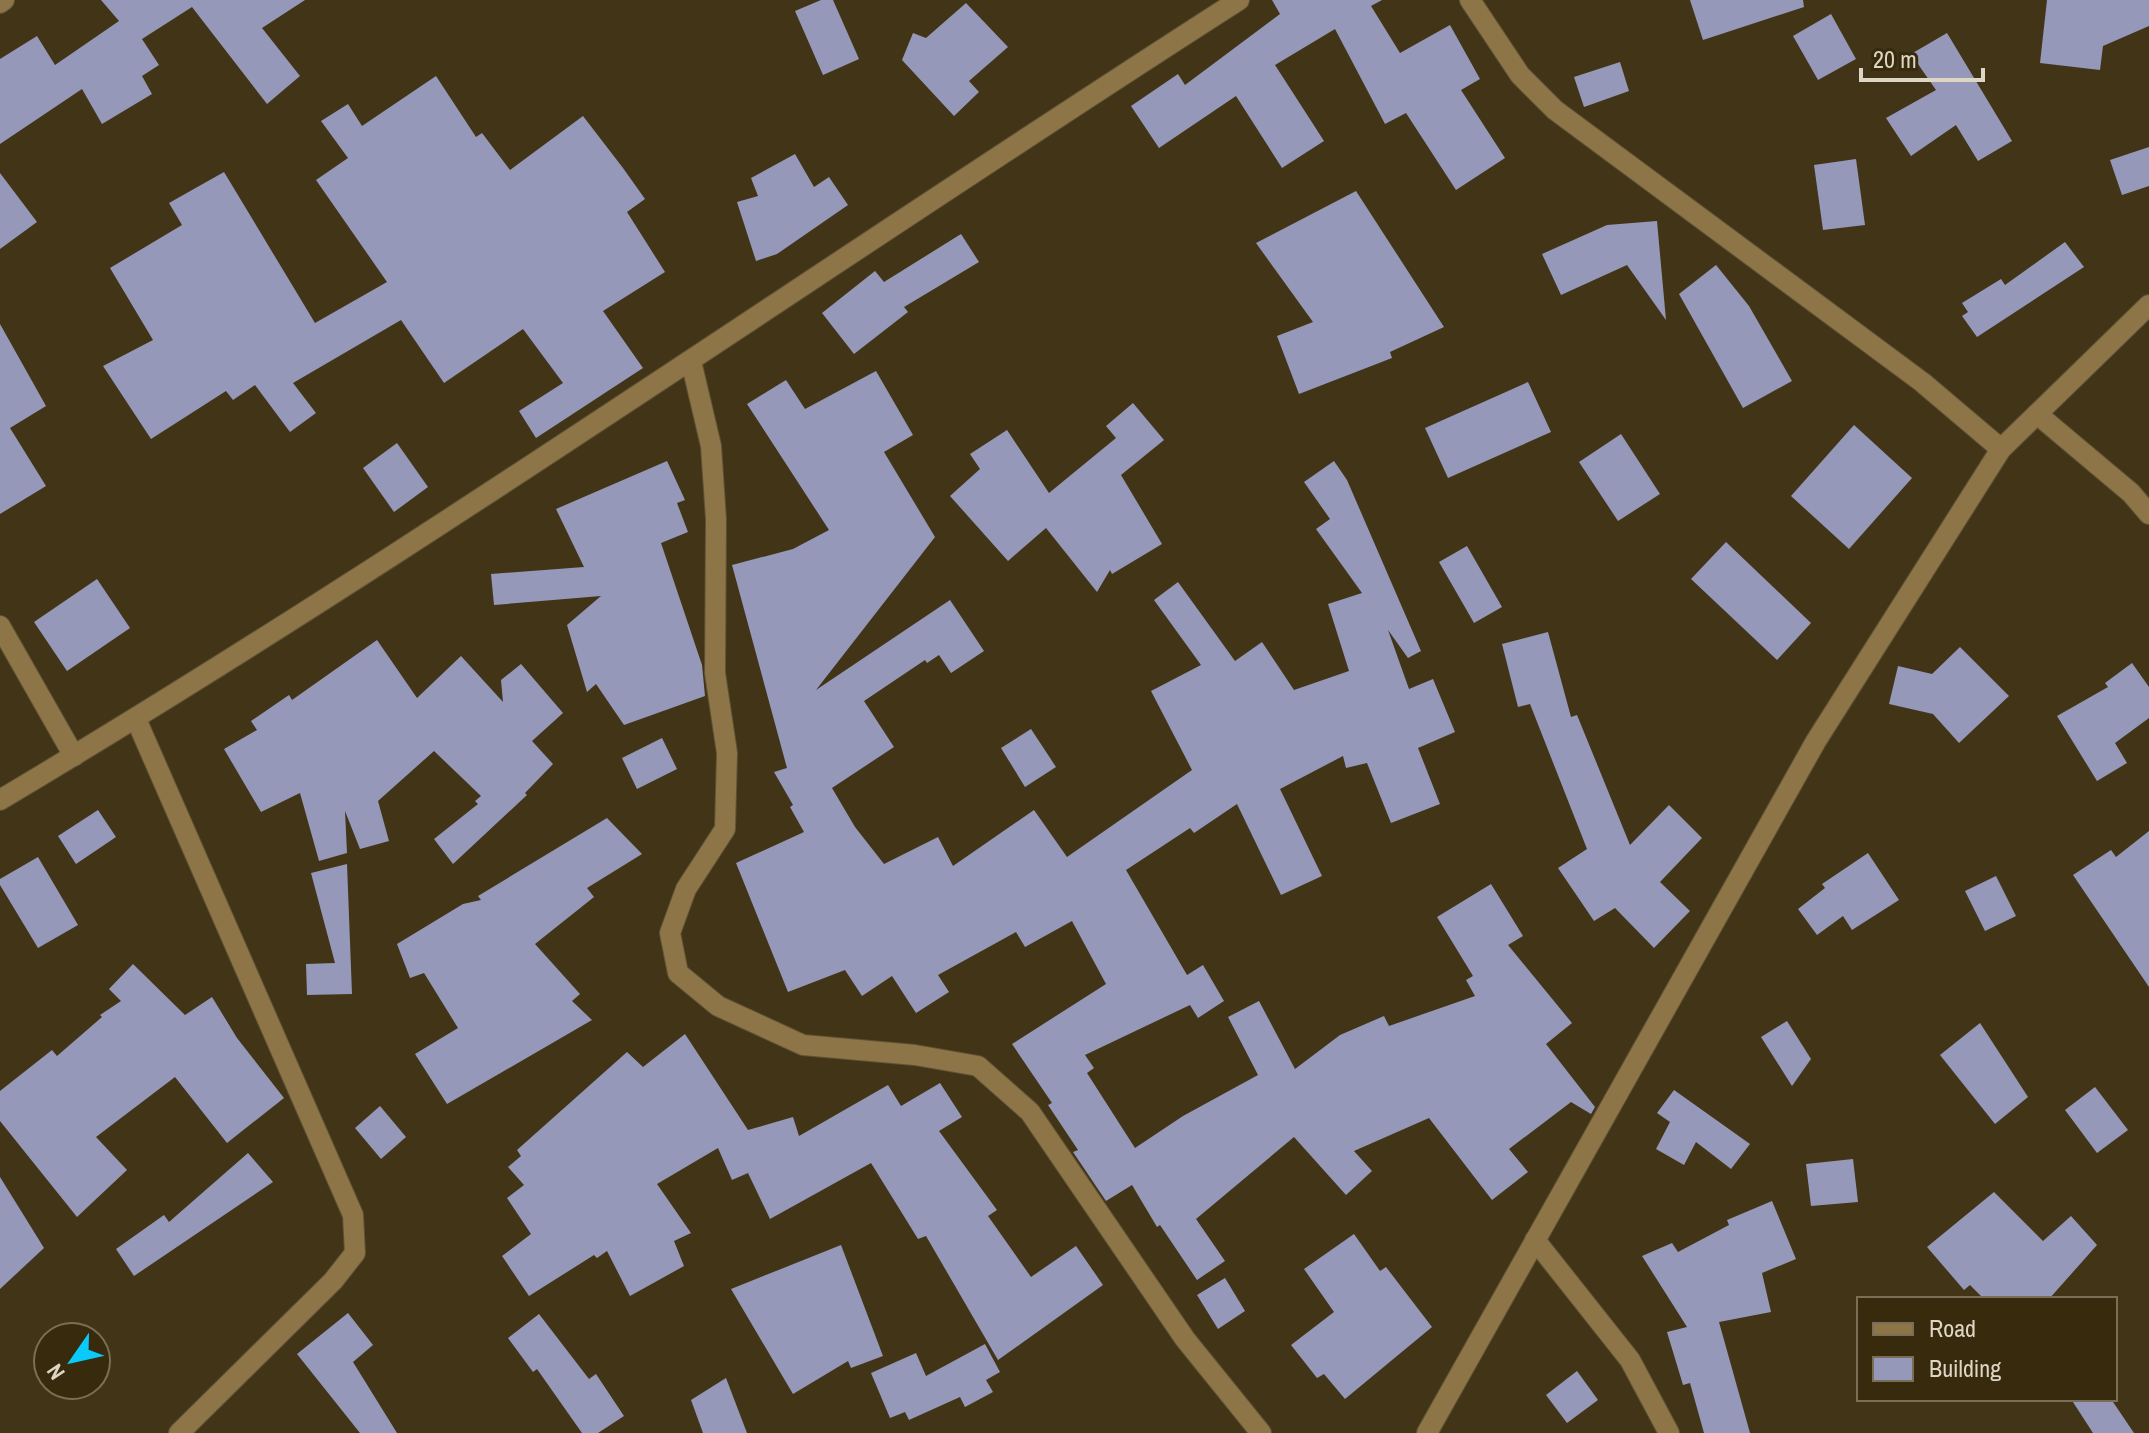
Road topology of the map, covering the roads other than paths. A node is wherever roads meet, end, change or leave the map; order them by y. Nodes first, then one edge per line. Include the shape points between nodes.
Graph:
1 (1239, 0) edge
2 (1470, 0) edge
3 (2149, 305) edge
4 (691, 361) junction
5 (2037, 414) junction
6 (2001, 449) junction
7 (2149, 514) edge
8 (0, 626) edge
9 (136, 719) junction
10 (74, 756) junction
11 (0, 800) edge
12 (1535, 1240) junction
13 (179, 1433) edge
14 (1261, 1433) edge
15 (1427, 1433) edge
16 (1669, 1433) edge

1 - 4 street
2 - 6 street via 1520,75 1555,110 1922,382
3 - 5 street
4 - 9 street
4 - 14 street via 711,446 715,673 727,753 725,829 686,889 670,933 678,973 718,1006 803,1045 978,1066 1030,1112 1185,1339
5 - 6 street
5 - 7 street
6 - 12 street via 1816,741
8 - 10 street
9 - 10 street
9 - 13 street via 353,1215 355,1253 333,1281
10 - 11 street
12 - 15 street
12 - 16 street via 1630,1360

